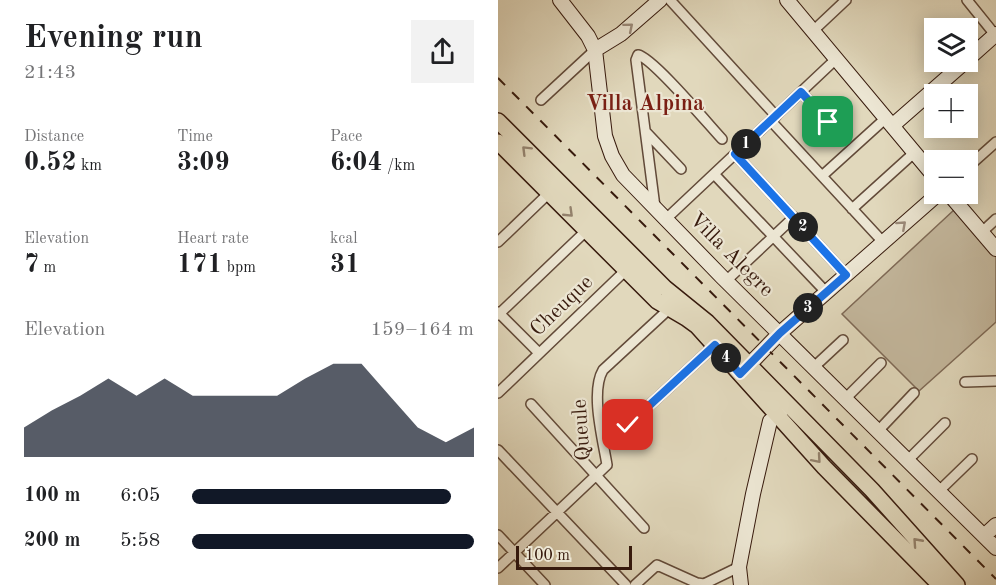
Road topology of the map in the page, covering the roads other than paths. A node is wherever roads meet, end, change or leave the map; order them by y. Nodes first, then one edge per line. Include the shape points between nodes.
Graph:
1 (560, 0) edge
2 (660, 0) edge
3 (670, 0) edge
4 (787, 0) edge
5 (846, 0) edge
6 (967, 0) edge
7 (813, 31) junction
8 (996, 35) edge
9 (595, 50) junction
10 (978, 50) edge
11 (836, 59) junction
12 (656, 68) junction
13 (951, 72) edge
14 (638, 79) junction
15 (801, 92) junction
16 (541, 100) dead end
17 (773, 118) junction
18 (828, 122) dead end
19 (889, 122) junction
20 (646, 132) junction
21 (500, 133) edge
22 (722, 139) dead end
23 (996, 142) edge
24 (915, 152) junction
25 (735, 154) junction
26 (978, 158) edge
27 (924, 163) edge
28 (681, 170) dead end
29 (714, 174) junction
30 (822, 176) junction
31 (549, 193) junction
32 (927, 204) edge
33 (958, 204) edge
34 (655, 207) junction
35 (852, 209) junction
36 (794, 218) junction
37 (666, 219) junction
38 (996, 219) edge
39 (587, 230) junction
40 (982, 232) junction
41 (773, 237) junction
42 (498, 242) edge
43 (883, 242) junction
44 (996, 249) edge
45 (631, 264) junction
46 (846, 275) junction
47 (726, 281) junction
48 (826, 292) junction
49 (669, 309) junction
50 (499, 314) edge
51 (780, 333) junction
52 (843, 340) dead end
53 (715, 345) junction
54 (539, 353) junction
55 (881, 363) dead end
56 (814, 367) junction
57 (744, 370) junction
58 (996, 381) edge
59 (965, 382) dead end
60 (498, 393) edge
61 (914, 393) dead end
62 (781, 399) junction
63 (845, 399) junction
64 (531, 404) dead end
65 (774, 418) junction
66 (945, 423) dead end
67 (628, 425) dead end
68 (878, 430) junction
69 (498, 450) edge
70 (972, 459) dead end
71 (908, 460) junction
72 (596, 475) junction
73 (865, 483) junction
74 (939, 491) junction
75 (852, 496) junction
76 (557, 512) junction
77 (996, 525) edge
78 (644, 528) dead end
79 (498, 535) edge
80 (984, 536) junction
81 (996, 548) edge
82 (514, 552) junction
83 (739, 567) junction
84 (498, 568) edge
85 (545, 585) edge
86 (626, 585) edge
87 (636, 585) edge
88 (741, 585) edge
89 (940, 585) edge
90 (957, 585) edge

1 - 9 main road, Villa Alegre
9 -> 2 main road via 621,34
3 - 17 street
4 - 7 main road
5 - 7 street
6 - 8 street
7 - 11 main road
8 - 10 main road
9 - 16 street
9 - 34 main road, Villa Alegre via 609,146 623,175
11 - 15 street
11 - 19 main road
12 - 14 street
12 - 14 street via 638,55
12 - 22 street
13 - 19 main road
14 - 20 street
15 - 17 street
15 - 18 street
17 - 25 street
17 - 30 street
19 - 24 main road
19 - 30 street
20 - 28 street
20 - 34 street
21 - 31 main road
45 -> 21 main road
23 - 26 street
24 - 27 main road
24 - 35 street
25 - 29 street
25 - 36 street
29 - 37 street
29 - 41 street
30 - 35 street
31 -> 39 main road
31 - 42 street
43 -> 32 main road
33 - 40 main road
34 - 37 main road, Villa Alegre
35 - 43 street
36 - 41 street
36 - 46 street
37 - 47 main road, Villa Alegre
38 - 40 street
39 - 45 main road
39 - 50 street
40 - 44 main road
41 - 47 street
41 - 48 street
43 - 46 main road
45 - 49 main road via 657,301
45 - 54 street, Cheuque
45 - 57 main road via 707,322
46 - 48 main road
47 - 51 main road, Villa Alegre
48 - 51 main road
49 - 53 main road via 693,322
49 - 72 street, Queule via 599,378 597,391 607,465
50 - 54 street
51 - 56 main road, Villa Alegre
51 - 57 main road
52 - 56 street
53 - 57 main road
53 - 67 street
54 - 60 street, Cheuque
55 - 63 street
56 - 63 main road, Villa Alegre
57 - 62 main road
57 - 65 main road
58 - 59 street
61 - 68 street
62 - 65 main road via 783,409
62 - 73 main road
63 - 68 main road, Villa Alegre
64 - 72 street
65 -> 75 main road via 791,429
65 - 83 main road
66 - 71 street
68 - 71 main road, Villa Alegre
69 - 76 street
70 - 74 street
71 - 74 main road, Villa Alegre
72 - 76 street, Queule
72 - 78 street
73 - 75 main road
90 -> 73 main road
74 - 80 main road, Villa Alegre
75 - 89 main road
76 - 82 street, Queule
76 - 86 street
77 - 80 main road
79 - 82 street
80 - 81 main road, Villa Alegre
82 - 84 street, Queule
82 - 85 street
83 - 87 street via 704,584 657,565
83 - 88 main road

